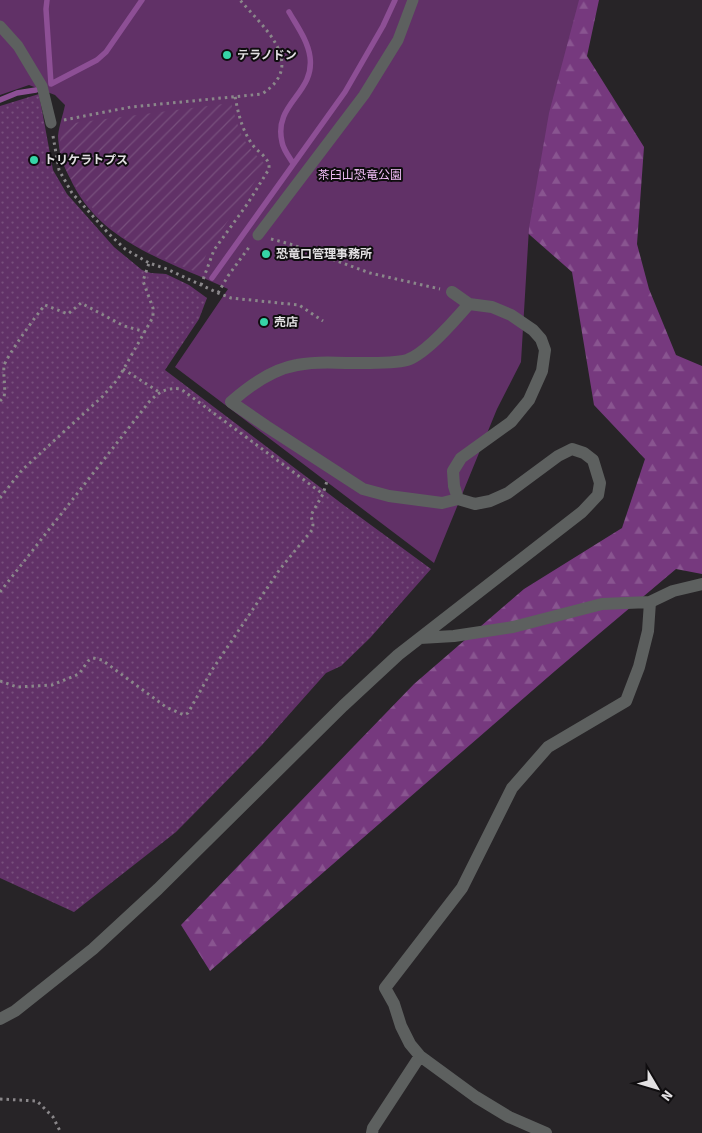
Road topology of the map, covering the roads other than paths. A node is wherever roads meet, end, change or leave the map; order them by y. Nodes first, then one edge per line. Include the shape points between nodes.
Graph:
1 (413, 0) edge
2 (0, 26) edge
3 (51, 123) road end
4 (258, 235) road end
5 (452, 292) road end
6 (469, 304) junction
7 (458, 499) junction
8 (702, 584) edge
9 (650, 602) junction
10 (420, 638) junction
11 (0, 1019) edge
12 (420, 1056) junction
13 (372, 1133) edge
14 (546, 1133) edge

1 - 4 lane via 398,40 364,95
2 - 3 lane via 18,46 42,86
5 - 6 street
6 - 7 street via 492,307 512,315 533,330 545,350 542,371 529,400 511,422 461,458 453,471
6 - 7 street via 432,342 407,360 296,364 247,388 231,402 363,489 442,503
7 - 10 street via 474,504 490,501 508,493 572,449 593,460 600,483 598,495 582,512
8 - 9 street via 673,591
9 - 10 street via 602,604 513,627
9 - 12 street via 648,632 626,701 548,747 512,788 462,888 385,988 400,1026
10 - 11 street via 343,706 93,949 15,1011
12 - 13 street
12 - 14 street via 476,1097 509,1117

